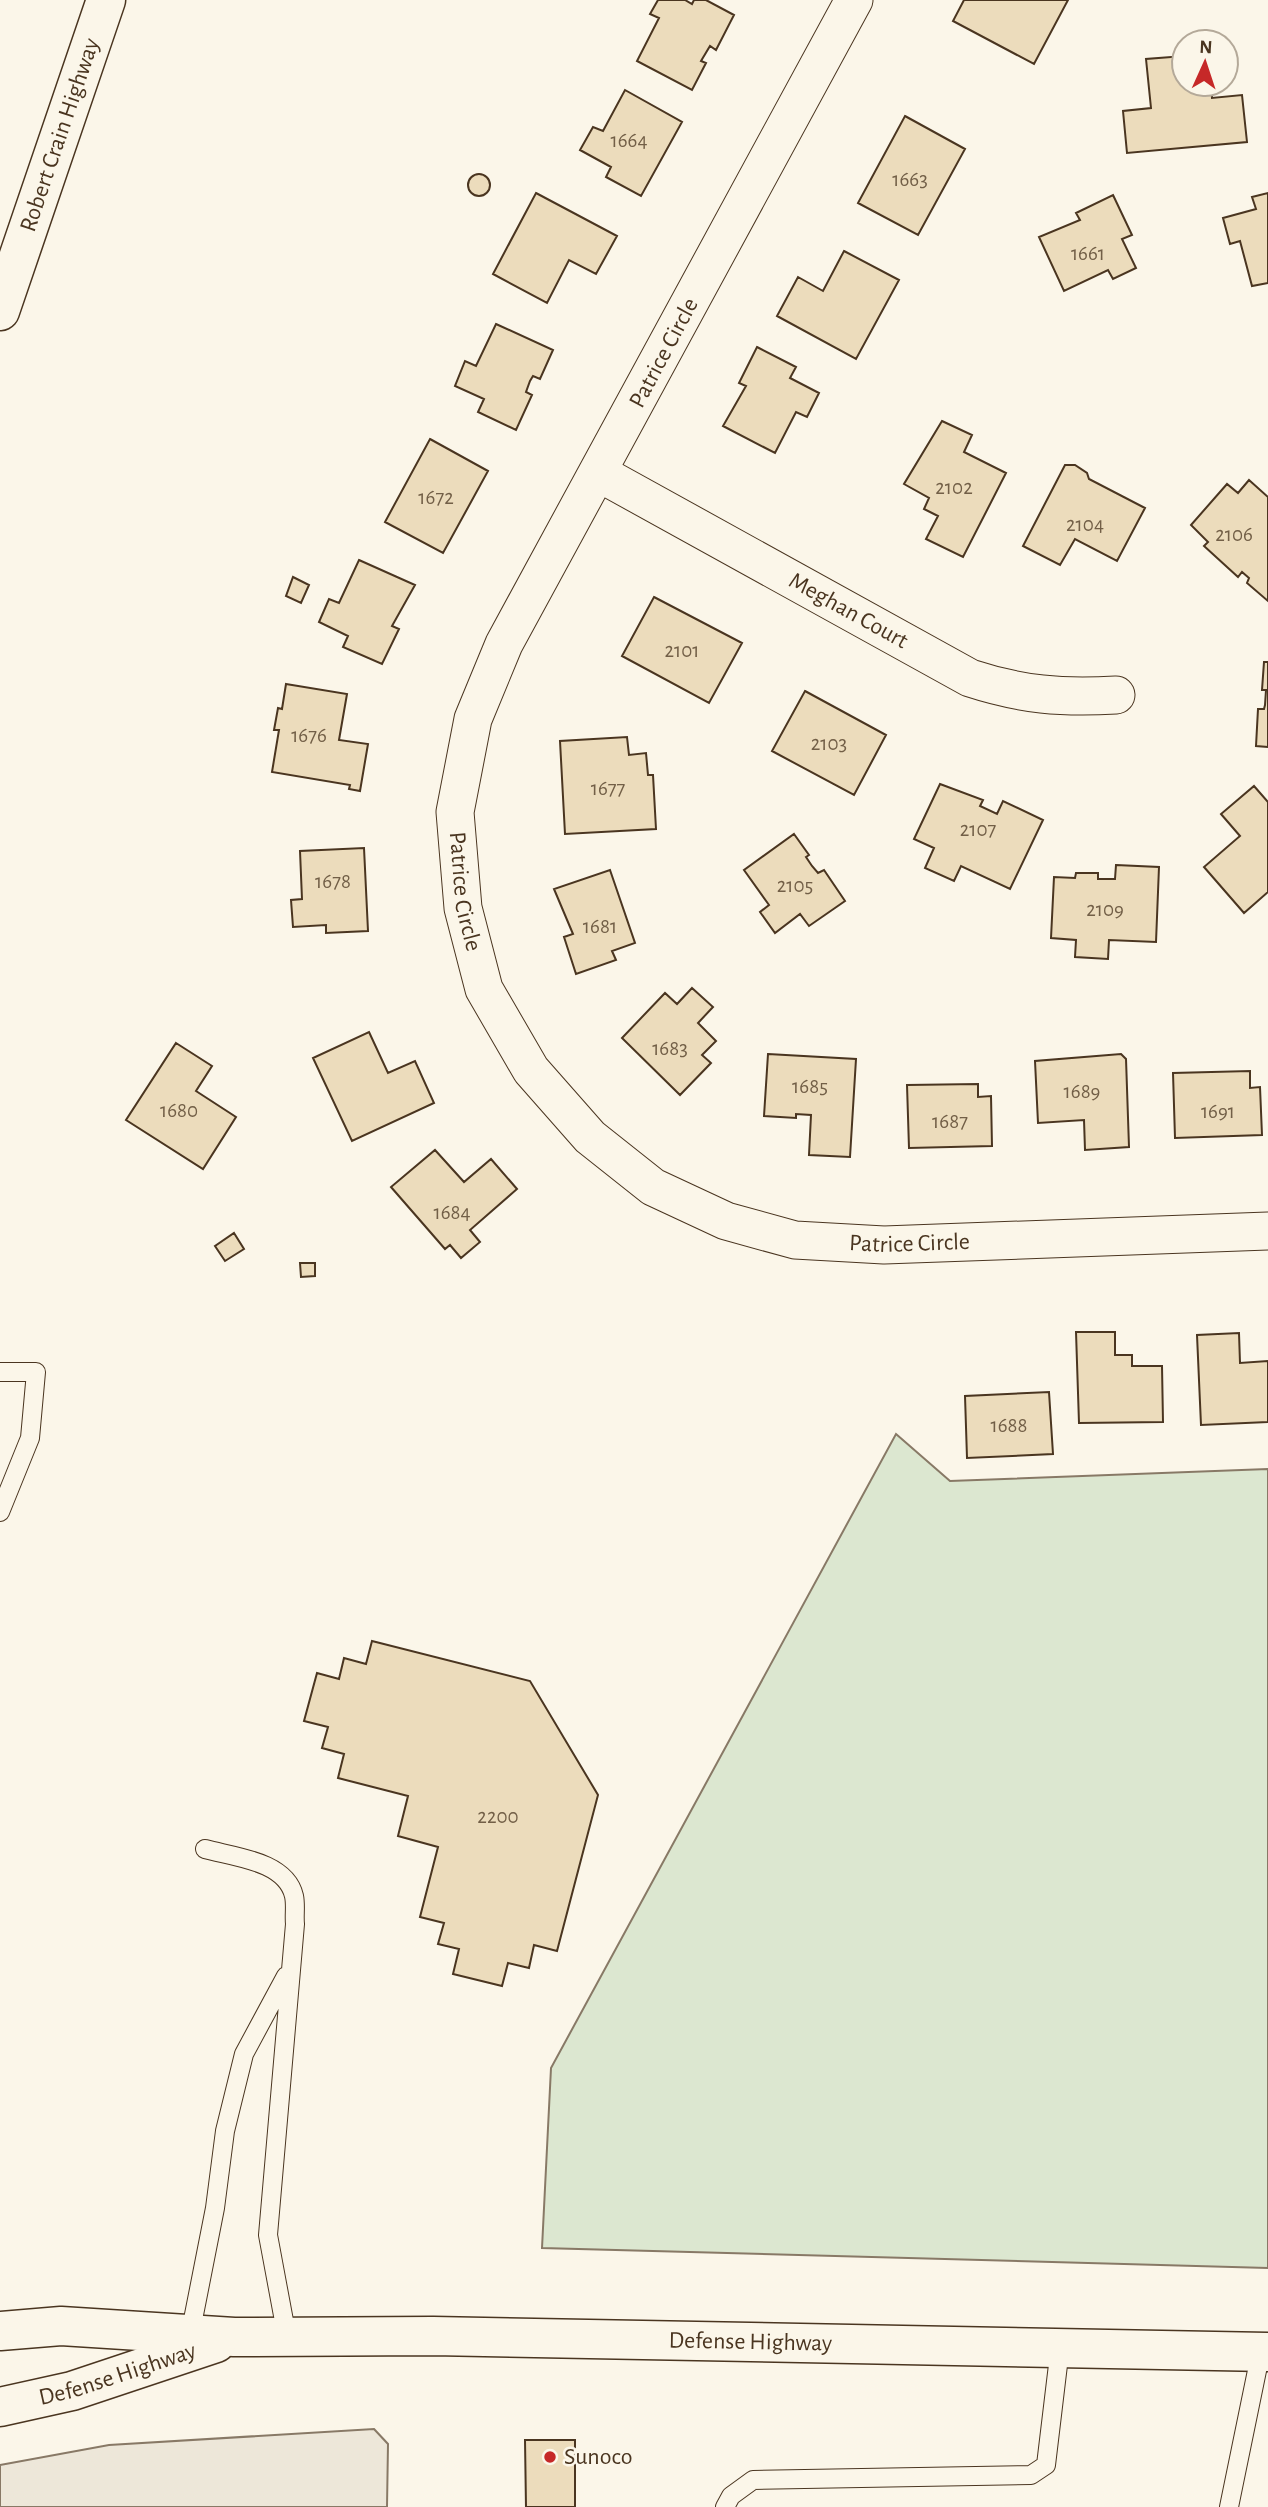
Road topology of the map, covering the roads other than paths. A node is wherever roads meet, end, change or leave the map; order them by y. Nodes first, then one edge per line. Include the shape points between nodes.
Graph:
1 (106, 0) edge
2 (854, 0) edge
3 (0, 312) edge
4 (600, 473) junction
5 (1116, 695) dead end
6 (1268, 1231) edge
7 (0, 1372) edge
8 (0, 1512) edge
9 (205, 1849) dead end
10 (289, 1970) junction
11 (0, 2331) edge
12 (190, 2334) junction
13 (234, 2337) junction
14 (287, 2337) junction
15 (1060, 2348) junction
16 (1265, 2351) edge
17 (0, 2407) edge
18 (725, 2507) edge
19 (1229, 2507) edge

1 - 3 main road, Robert Crain Highway
2 - 4 street, Patrice Circle
4 - 5 street, Meghan Court via 970,678 1009,691 1058,698
4 - 6 street, Patrice Circle via 504,644 473,719 456,812 463,908 484,989 531,1070 590,1137 653,1187 726,1221 795,1240 884,1245
7 - 8 lane via 36,1372 30,1438
9 - 10 lane via 260,1864 283,1876 294,1895
10 - 12 lane via 244,2054 225,2131
10 - 14 lane via 268,2235
11 - 12 main road, Defense Highway via 61,2326
12 - 13 main road, Defense Highway
13 - 14 main road, Defense Highway
13 - 17 main road, Defense Highway via 72,2391
14 - 15 main road, Defense Highway
15 - 16 main road, Defense Highway
15 - 18 lane via 1046,2465 1031,2475 753,2480 731,2496
16 - 19 lane

